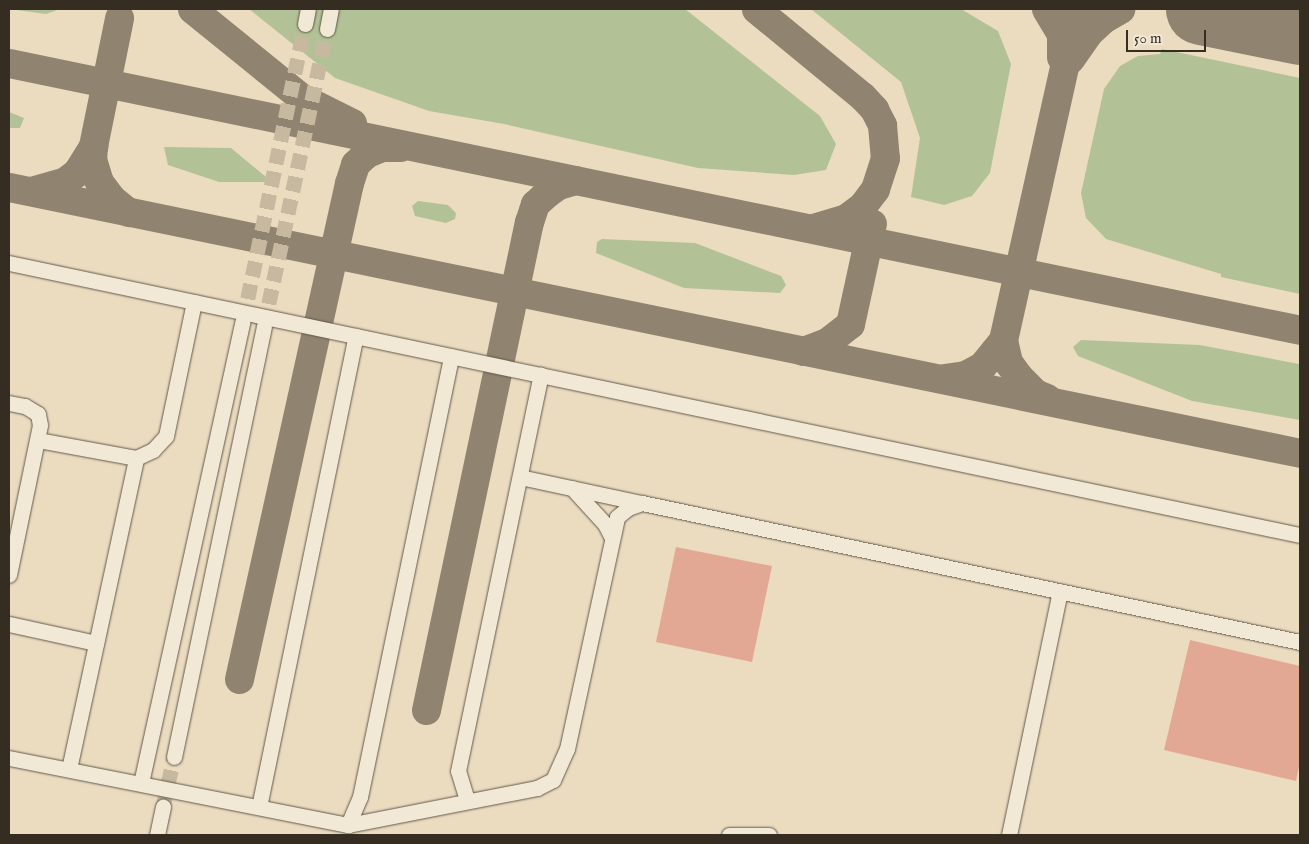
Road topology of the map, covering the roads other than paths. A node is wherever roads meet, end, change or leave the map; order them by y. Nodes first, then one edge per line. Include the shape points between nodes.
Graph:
1 (308, 9) edge
2 (331, 9) edge
3 (305, 24) tunnel mouth
4 (326, 29) tunnel mouth
5 (9, 264) edge
6 (194, 302) junction
7 (243, 321) tunnel mouth
8 (264, 326) tunnel mouth
9 (356, 336) junction
10 (452, 356) junction
11 (541, 375) junction
12 (9, 402) edge
13 (38, 440) junction
14 (136, 458) junction
15 (520, 477) junction
16 (572, 488) junction
17 (642, 503) junction
18 (1300, 535) edge
19 (611, 536) junction
20 (9, 575) edge
21 (1060, 591) junction
22 (9, 624) edge
23 (1300, 642) edge
24 (96, 643) junction
25 (174, 757) tunnel mouth
26 (9, 758) edge
27 (69, 769) junction
28 (141, 784) junction
29 (467, 800) junction
30 (163, 807) tunnel mouth
31 (259, 807) junction
32 (348, 825) junction
33 (157, 835) edge
34 (729, 835) edge
35 (769, 835) edge
36 (1009, 835) edge

1 - 3 street
2 - 4 street
5 - 6 street
6 - 9 street
6 - 14 street via 166,436 153,450
7 - 28 street
8 - 25 street
9 - 10 street
9 - 31 street
10 - 11 street
10 - 32 street via 360,796
11 - 15 street
11 - 18 street
12 - 13 street via 38,414
13 - 14 street
13 - 20 street
14 - 24 street
15 - 16 street
15 - 29 street via 458,771
16 - 17 street
16 - 19 street
17 - 19 street via 617,517
17 - 21 street
19 - 29 street via 561,769 554,780 537,788
21 - 23 street
21 - 36 street
22 - 24 street
24 - 27 street
26 - 27 street
27 - 28 street
28 - 31 street
29 - 32 street
30 - 33 street
31 - 32 street
34 - 35 street

